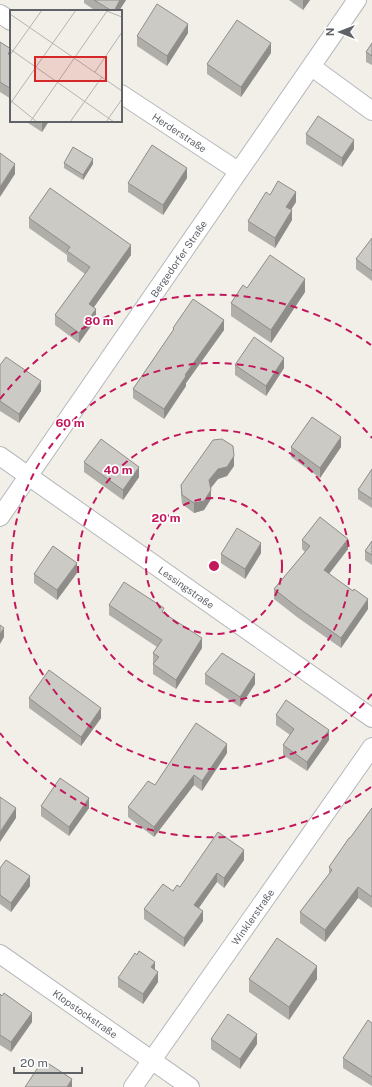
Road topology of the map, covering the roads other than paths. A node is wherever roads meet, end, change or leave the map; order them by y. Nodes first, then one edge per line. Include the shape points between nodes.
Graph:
1 (358, 0) edge
2 (0, 14) edge
3 (10, 20) edge
4 (312, 67) junction
5 (122, 95) edge
6 (372, 112) edge
7 (238, 171) junction
8 (0, 456) edge
9 (28, 476) junction
10 (0, 517) edge
11 (372, 718) edge
12 (372, 747) edge
13 (0, 954) edge
14 (151, 1060) junction
15 (133, 1087) edge
16 (190, 1087) edge

1 - 4 street, Bergedorfer Straße
2 - 3 street
4 - 6 street
4 - 7 street, Bergedorfer Straße
5 - 7 street, Herderstraße
7 - 9 street, Bergedorfer Straße
8 - 9 street, Lessingstraße
9 - 10 street, Bergedorfer Straße
9 - 11 street, Lessingstraße
12 - 14 street, Winklerstraße
13 - 14 street, Klopstockstraße
14 - 15 street, Winklerstraße
14 - 16 street, Klopstockstraße

